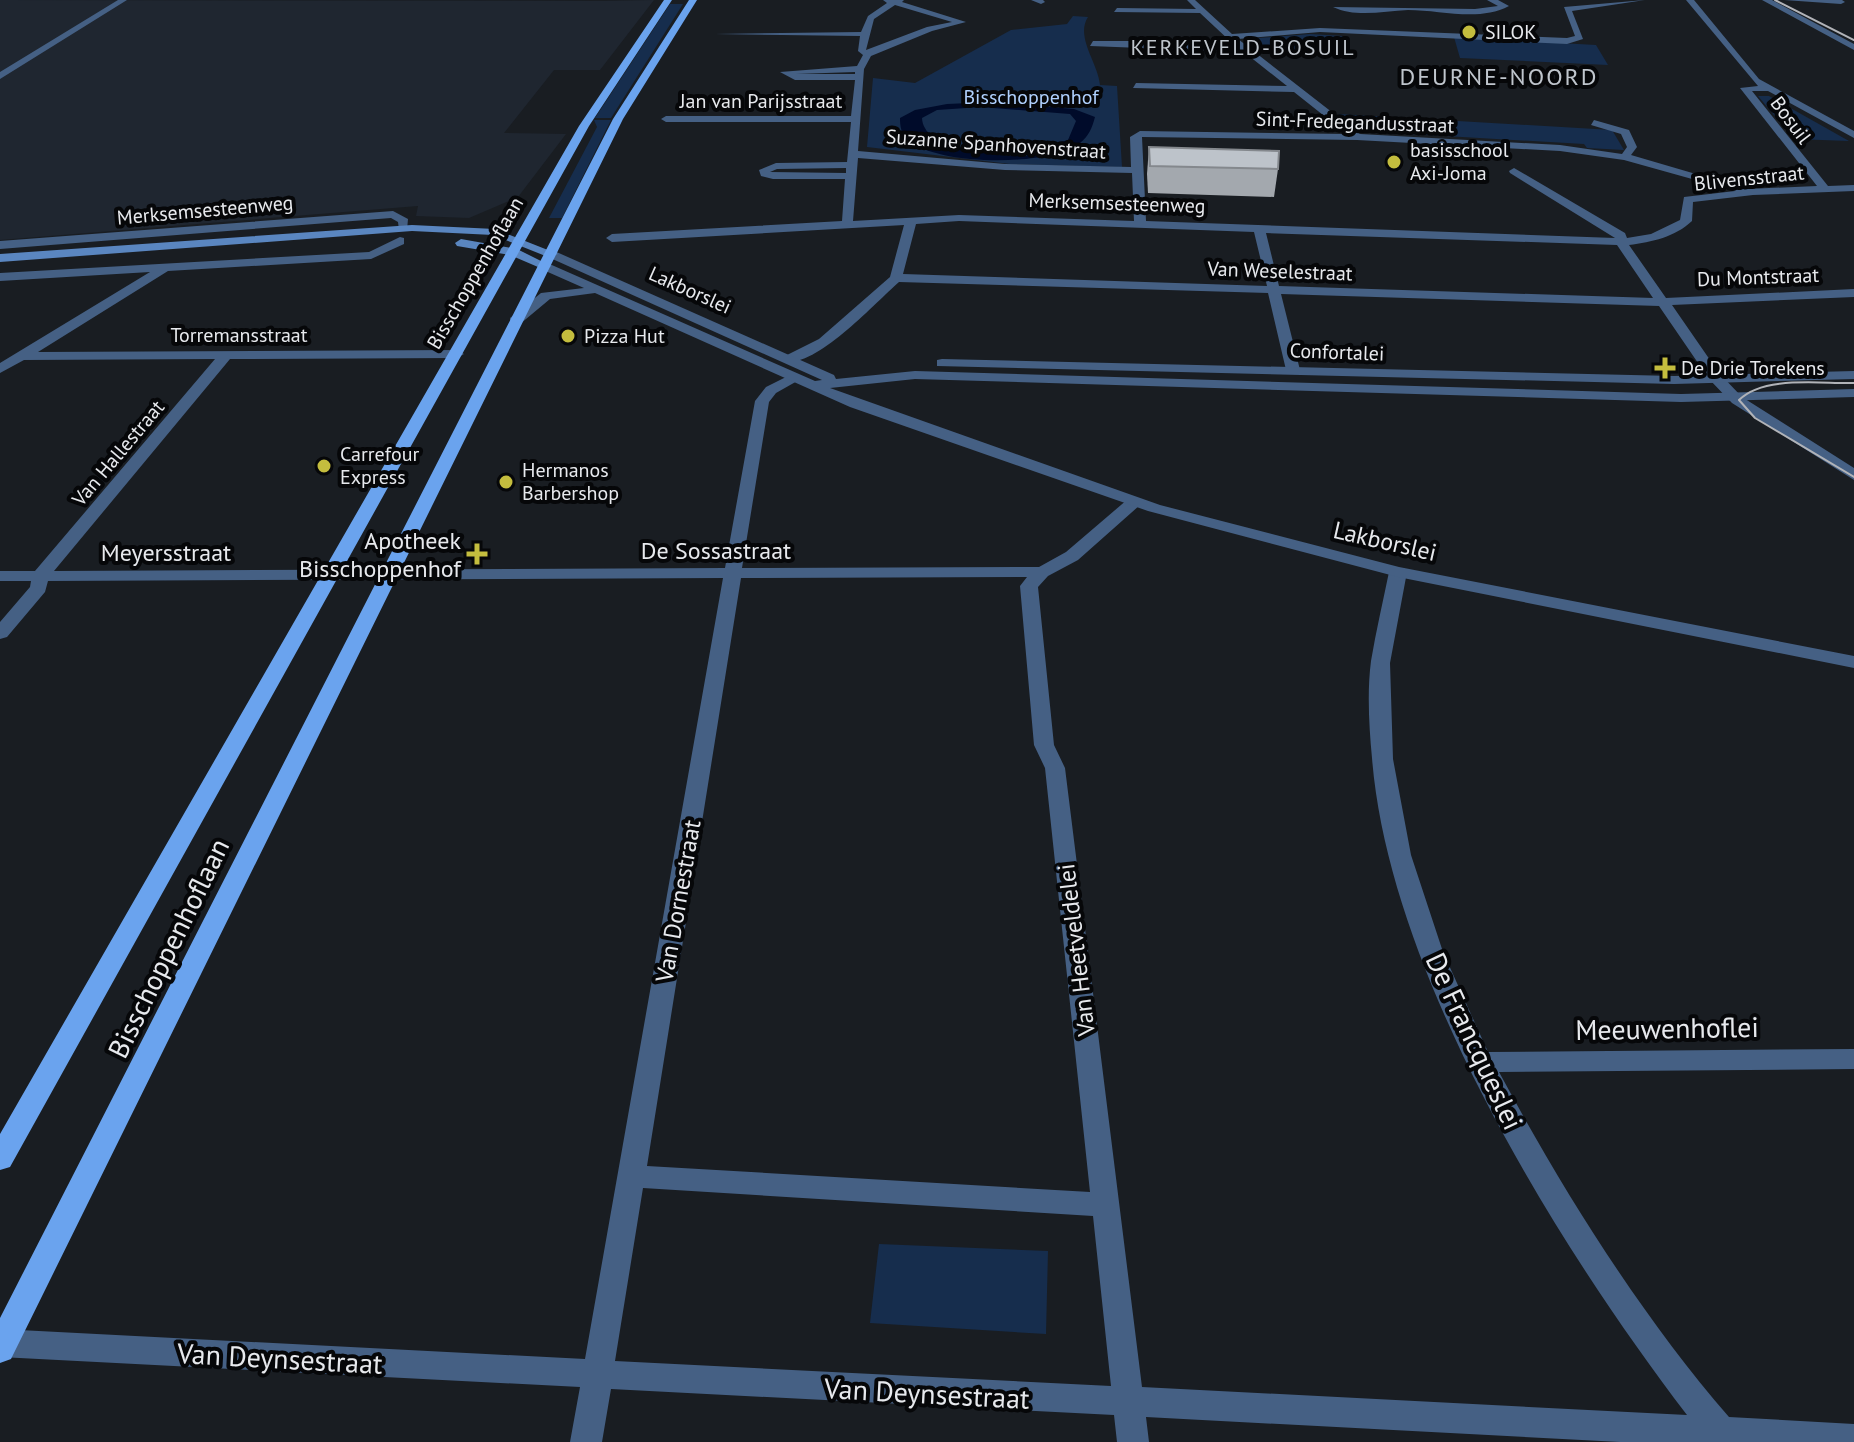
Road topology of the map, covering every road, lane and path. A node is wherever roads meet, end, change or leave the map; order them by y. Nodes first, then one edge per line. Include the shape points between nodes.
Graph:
1 (123, 0) edge
2 (668, 0) edge
3 (693, 0) edge
4 (1191, 0) edge
5 (1343, 0) edge
6 (1491, 0) edge
7 (1641, 0) edge
8 (1690, 0) edge
9 (1766, 0) edge
10 (1789, 0) edge
11 (1812, 0) edge
12 (894, 1) edge
13 (1841, 2) junction
14 (1854, 4) edge
15 (1117, 10) dead end
16 (1199, 11) junction
17 (1813, 11) dead end
18 (1383, 12) junction
19 (1422, 16) dead end
20 (719, 34) dead end
21 (863, 34) junction
22 (1230, 37) junction
23 (1243, 47) junction
24 (1854, 47) edge
25 (868, 54) junction
26 (860, 73) junction
27 (0, 76) edge
28 (1136, 86) dead end
29 (1296, 89) junction
30 (1767, 89) junction
31 (1319, 108) junction
32 (1344, 109) dead end
33 (666, 119) dead end
34 (855, 119) junction
35 (1594, 123) dead end
36 (1854, 135) edge
37 (1357, 137) junction
38 (1625, 157) junction
39 (852, 165) junction
40 (1137, 170) junction
41 (1514, 171) dead end
42 (1854, 188) edge
43 (1825, 189) junction
44 (1753, 192) junction
45 (911, 221) junction
46 (1140, 224) junction
47 (847, 225) junction
48 (1259, 228) junction
49 (402, 234) junction
50 (612, 238) dead end
51 (1621, 242) junction
52 (0, 245) edge
53 (517, 246) junction
54 (0, 258) edge
55 (548, 260) junction
56 (167, 267) junction
57 (0, 277) edge
58 (896, 278) junction
59 (1274, 291) junction
60 (602, 293) junction
61 (1854, 293) edge
62 (662, 302) junction
63 (1663, 302) junction
64 (639, 309) junction
65 (515, 321) junction
66 (457, 354) junction
67 (226, 355) junction
68 (21, 356) junction
69 (0, 369) edge
70 (922, 370) junction
71 (1293, 370) junction
72 (804, 374) junction
73 (1854, 375) edge
74 (1718, 379) junction
75 (840, 383) junction
76 (1854, 393) edge
77 (1735, 398) junction
78 (915, 425) junction
79 (1854, 475) edge
80 (1131, 505) junction
81 (1042, 572) junction
82 (734, 573) junction
83 (0, 576) edge
84 (40, 576) junction
85 (332, 576) junction
86 (391, 576) junction
87 (1396, 577) junction
88 (0, 633) edge
89 (1854, 662) edge
90 (1854, 1059) edge
91 (1480, 1062) junction
92 (0, 1159) edge
93 (630, 1176) junction
94 (1105, 1205) junction
95 (1, 1345) edge
96 (596, 1373) junction
97 (1128, 1404) junction
98 (1725, 1436) edge
99 (1854, 1439) edge
100 (586, 1442) edge
101 (1133, 1442) edge

1 - 27 street
2 - 53 main road, Bisschoppenhoflaan via 584,126
3 - 55 main road, Bisschoppenhoflaan via 618,119
4 - 16 street
5 - 18 street via 1337,7
6 - 18 street via 1505,6 1406,2
7 - 22 street via 1567,9 1579,36 1575,41 1320,30
8 - 30 street, Bosuil via 1746,72
9 - 24 street
10 - 13 street
10 - 17 street
11 - 13 street
12 - 21 street via 873,14
12 - 25 street via 962,22
13 - 14 street
15 - 16 street
16 - 22 street
18 - 19 street
20 - 21 street
21 - 25 street via 862,51
22 - 23 street
23 - 23 street via 1093,43 1106,47
23 - 29 street
25 - 26 street
26 - 26 street via 795,77 784,72
26 - 34 street
28 - 29 street
29 - 31 street
30 - 36 street, Bosuil
30 - 43 street, Bosuil via 1745,88
31 - 32 street
31 - 37 street
33 - 34 street, Jan van Parijsstraat
34 - 39 street
35 - 38 street via 1625,132 1632,147
37 - 38 street, Sint-Fredegandusstraat via 1560,148
37 - 40 street, Sint-Fredegandusstraat via 1140,134 1135,137
38 - 44 street, Sint-Fredegandusstraat
39 - 39 street via 773,176 764,170 776,166
39 - 40 street, Suzanne Spanhovenstraat
39 - 47 street
40 - 46 street, Sint-Fredegandusstraat
41 - 51 street via 1621,235
42 - 43 street, Blivensstraat
43 - 44 street, Blivensstraat
44 - 51 street, Blivensstraat via 1688,199 1686,221 1669,233
45 - 46 street, Merksemsesteenweg
45 - 47 street, Merksemsesteenweg
45 - 58 street
46 - 48 street, Merksemsesteenweg
47 - 50 street, Merksemsesteenweg
48 - 51 street, Merksemsesteenweg
48 - 59 street
49 - 52 street, Merksemsesteenweg via 404,221 393,214
49 - 53 main road, Merksemsesteenweg
49 - 54 main road, Merksemsesteenweg
49 - 56 street, Merksemsesteenweg via 371,255
51 - 63 street
53 - 55 main road, Merksemsesteenweg
53 - 66 main road, Bisschoppenhoflaan
55 - 60 street, Lakborslei
55 - 62 street, Lakborslei
55 - 65 main road, Bisschoppenhoflaan
56 - 57 street, Merksemsesteenweg
56 - 68 street
58 - 59 street, Van Weselestraat
58 - 72 street, Van Dornestraat via 824,342
59 - 63 street, Van Weselestraat
59 - 71 street
60 - 64 street, Lakborslei
60 - 65 street, Lakborslei via 546,296
61 - 63 street, Du Montstraat
62 - 64 street
62 - 72 street, Lakborslei
63 - 74 street
64 - 72 street, Lakborslei
65 - 86 main road, Bisschoppenhoflaan
66 - 67 street, Torremansstraat
66 - 85 main road, Bisschoppenhoflaan
67 - 68 street, Torremansstraat
67 - 84 street, Van Hallestraat
68 - 69 street
70 - 71 street, Confortalei via 948,363
70 - 72 street, Confortalei
70 - 75 street, Confortalei
70 - 77 street, Confortalei via 1296,389
71 - 74 street, Confortalei
72 - 75 street, Lakborslei
72 - 78 street, Lakborslei
72 - 82 street, Van Dornestraat via 771,390 762,401
73 - 74 street, Confortalei
74 - 77 street
75 - 78 street, Lakborslei
76 - 77 street, Confortalei
77 - 79 street
78 - 80 street, Lakborslei
80 - 81 street via 1072,556
80 - 87 street, Lakborslei
81 - 82 street, De Sossastraat
81 - 94 street, Van Heetveldelei via 1029,586 1042,729 1055,768
82 - 86 street, De Sossastraat
82 - 93 street, Van Dornestraat
83 - 84 street, Meyersstraat
84 - 85 street, Meyersstraat
84 - 88 street, Van Hallestraat via 39,588
85 - 86 street
85 - 92 main road, Bisschoppenhoflaan
86 - 95 main road, Bisschoppenhoflaan
87 - 89 street, Lakborslei
87 - 91 street, De Francqueslei via 1380,679 1384,773 1429,942
90 - 91 street, Meeuwenhoflei
91 - 98 street, De Francqueslei via 1574,1229
93 - 94 street
93 - 96 street, Van Dornestraat
94 - 97 street, Van Heetveldelei
95 - 96 street, Van Deynsestraat
96 - 97 street, Van Deynsestraat
96 - 100 street, Van Dornestraat
97 - 98 street, Van Deynsestraat
97 - 101 street, Van Heetveldelei
98 - 99 street, Van Deynsestraat

